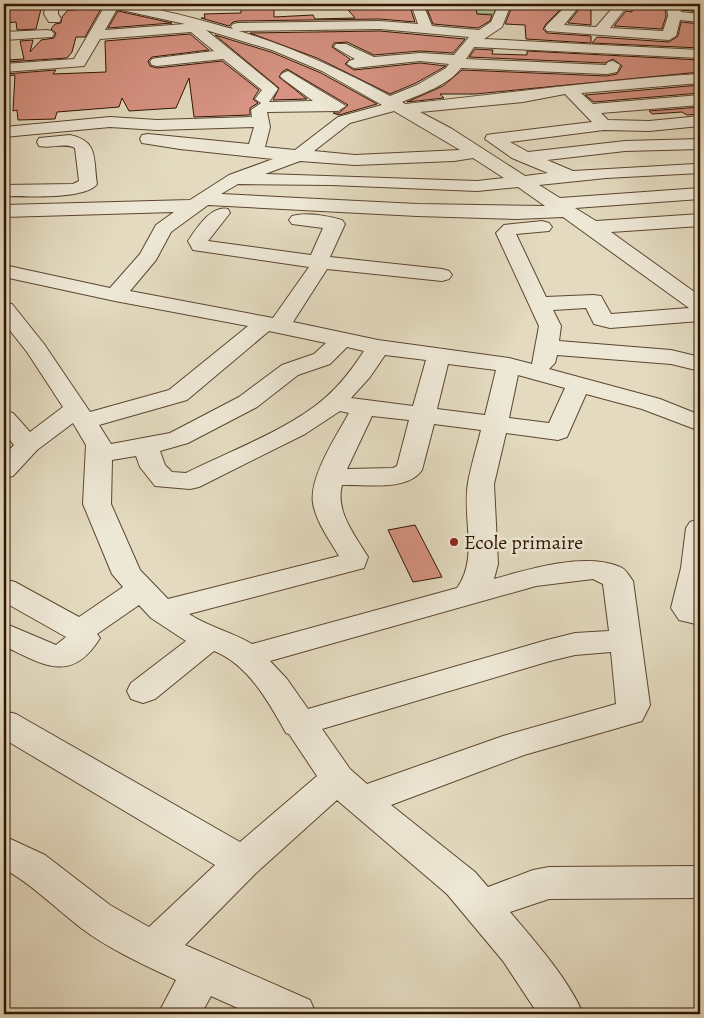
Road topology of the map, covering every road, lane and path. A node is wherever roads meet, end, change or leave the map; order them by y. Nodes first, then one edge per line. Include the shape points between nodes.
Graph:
1 (52, 4) edge
2 (112, 4) edge
3 (417, 4) edge
4 (506, 4) edge
5 (575, 4) edge
6 (623, 4) edge
7 (283, 11) dead end
8 (374, 11) dead end
9 (146, 15) edge
10 (613, 16) junction
11 (187, 18) junction
12 (700, 18) edge
13 (54, 19) dead end
14 (672, 20) edge
15 (380, 25) junction
16 (291, 26) junction
17 (493, 27) junction
18 (216, 28) junction
19 (510, 28) dead end
20 (537, 28) dead end
21 (554, 28) junction
22 (100, 29) junction
23 (426, 29) junction
24 (602, 30) junction
25 (47, 34) dead end
26 (4, 36) edge
27 (685, 37) dead end
28 (474, 38) junction
29 (324, 40) dead end
30 (340, 47) dead end
31 (89, 49) junction
32 (106, 49) dead end
33 (225, 54) junction
34 (292, 54) junction
35 (700, 54) edge
36 (190, 58) junction
37 (157, 62) dead end
38 (372, 62) junction
39 (458, 62) junction
40 (636, 62) dead end
41 (238, 64) junction
42 (4, 68) edge
43 (329, 70) junction
44 (197, 74) dead end
45 (288, 76) junction
46 (700, 78) edge
47 (259, 80) junction
48 (569, 89) junction
49 (263, 100) dead end
50 (700, 100) edge
51 (454, 103) junction
52 (393, 104) junction
53 (332, 105) junction
54 (588, 107) junction
55 (700, 121) edge
56 (261, 122) junction
57 (604, 124) junction
58 (73, 131) junction
59 (4, 132) edge
60 (4, 144) edge
61 (700, 144) edge
62 (507, 148) junction
63 (256, 150) junction
64 (477, 153) junction
65 (299, 155) junction
66 (527, 158) junction
67 (695, 169) dead end
68 (571, 176) junction
69 (235, 179) junction
70 (523, 182) junction
71 (4, 192) edge
72 (700, 193) edge
73 (193, 206) junction
74 (559, 208) junction
75 (4, 211) edge
76 (221, 213) junction
77 (700, 220) edge
78 (589, 225) junction
79 (320, 262) junction
80 (4, 271) edge
81 (442, 275) dead end
82 (115, 295) junction
83 (539, 304) junction
84 (700, 306) edge
85 (700, 314) edge
86 (6, 315) edge
87 (272, 325) junction
88 (342, 340) junction
89 (378, 346) junction
90 (547, 347) junction
91 (439, 355) junction
92 (700, 364) edge
93 (509, 365) junction
94 (540, 372) junction
95 (579, 383) junction
96 (333, 404) junction
97 (364, 407) junction
98 (695, 413) edge
99 (81, 415) junction
100 (425, 415) junction
101 (4, 418) edge
102 (494, 424) junction
103 (28, 445) junction
104 (146, 447) junction
105 (99, 454) junction
106 (4, 470) edge
107 (332, 477) junction
108 (700, 528) edge
109 (4, 590) edge
110 (466, 597) junction
111 (151, 601) junction
112 (700, 614) edge
113 (80, 630) junction
114 (4, 634) edge
115 (210, 638) junction
116 (625, 640) junction
117 (248, 657) junction
118 (143, 691) dead end
119 (4, 723) edge
120 (298, 724) junction
121 (349, 790) junction
122 (4, 851) edge
123 (243, 862) junction
124 (700, 882) edge
125 (481, 906) junction
126 (153, 950) junction
127 (202, 972) junction
128 (178, 1014) edge
129 (295, 1014) edge
130 (562, 1014) edge

1 - 13 street via 50,14
2 - 9 street
2 - 22 street
3 - 23 street
4 - 17 street
5 - 21 street
6 - 10 street
7 - 16 street
8 - 15 street
9 - 11 street
9 - 22 street
10 - 14 street
10 - 24 street
11 - 18 street
11 - 33 street
12 - 14 street
14 - 24 street
14 - 27 street
15 - 16 street via 340,20
15 - 23 street
16 - 18 street via 242,23
16 - 29 street
17 - 19 street
17 - 28 street
18 - 34 street
20 - 21 street
21 - 24 street
22 - 31 street
23 - 28 street
25 - 26 street
28 - 35 street
28 - 39 street
30 - 38 street
31 - 32 street
31 - 42 street via 77,64
33 - 36 street
33 - 41 street
34 - 41 street
34 - 43 street
36 - 37 street
36 - 44 street
38 - 39 street via 420,57
38 - 43 street
39 - 40 street via 607,70 612,69 615,63
39 - 52 street via 451,72
41 - 47 street
43 - 45 street
43 - 52 street
45 - 47 street
45 - 53 street
46 - 48 street
47 - 49 street via 270,89
48 - 51 street
48 - 54 street
50 - 54 street
51 - 52 street
51 - 54 street via 476,116
52 - 53 street
52 - 64 street
52 - 65 street via 344,120
53 - 56 street via 265,108 259,110
54 - 57 street
55 - 57 street via 649,126
56 - 58 street via 178,125 110,122
56 - 63 street
57 - 62 street via 494,138
58 - 59 street
58 - 60 street
58 - 63 street
58 - 71 street via 83,146 88,184 76,189
61 - 66 street via 625,146
62 - 64 street
62 - 66 street
63 - 65 street
64 - 65 street via 355,160
64 - 70 street
65 - 69 street
66 - 68 street
67 - 68 street
68 - 70 street
69 - 70 street via 438,186
69 - 73 street
70 - 74 street
72 - 74 street
73 - 74 street via 516,213
73 - 75 street
73 - 76 street
73 - 82 street via 163,229 149,256
74 - 78 street
76 - 79 street via 335,224
76 - 79 street via 198,241 200,246
77 - 78 street
78 - 83 street via 511,229 506,233
78 - 84 street
79 - 81 street
79 - 87 street
80 - 82 street
82 - 87 street
83 - 85 street via 593,301 602,319 610,321
83 - 90 street via 550,326
86 - 99 street via 36,349
87 - 88 street
87 - 99 street via 178,395 123,412
88 - 89 street
88 - 104 street via 328,355 290,370 248,402 179,438
89 - 91 street
89 - 96 street via 362,372
90 - 92 street via 671,357
90 - 94 street
91 - 93 street
91 - 100 street
93 - 94 street
93 - 102 street
94 - 95 street
95 - 98 street
95 - 102 street via 558,432
96 - 97 street
96 - 104 street via 296,429 190,481 164,480 153,467
97 - 100 street
97 - 107 street
99 - 103 street
99 - 105 street via 98,445
100 - 102 street
100 - 107 street via 406,474
101 - 103 street
102 - 110 street via 481,484 483,564 479,579
103 - 106 street
104 - 105 street
105 - 111 street via 97,504 127,574
107 - 111 street via 326,497 334,524 354,561
108 - 112 street via 696,568 686,608 690,613
109 - 113 street
110 - 116 street via 536,578 593,570 611,574 618,581
110 - 117 street
111 - 113 street
111 - 115 street via 196,633
113 - 114 street via 84,638 65,655 55,657
115 - 117 street
115 - 118 street
116 - 120 street via 575,644 547,651
116 - 121 street via 633,705 630,712
117 - 120 street via 274,687
119 - 123 street
120 - 121 street
121 - 123 street
121 - 125 street via 461,883
122 - 126 street via 32,866 96,917
123 - 126 street
124 - 125 street via 549,883
125 - 130 street
126 - 127 street
127 - 128 street
127 - 129 street

